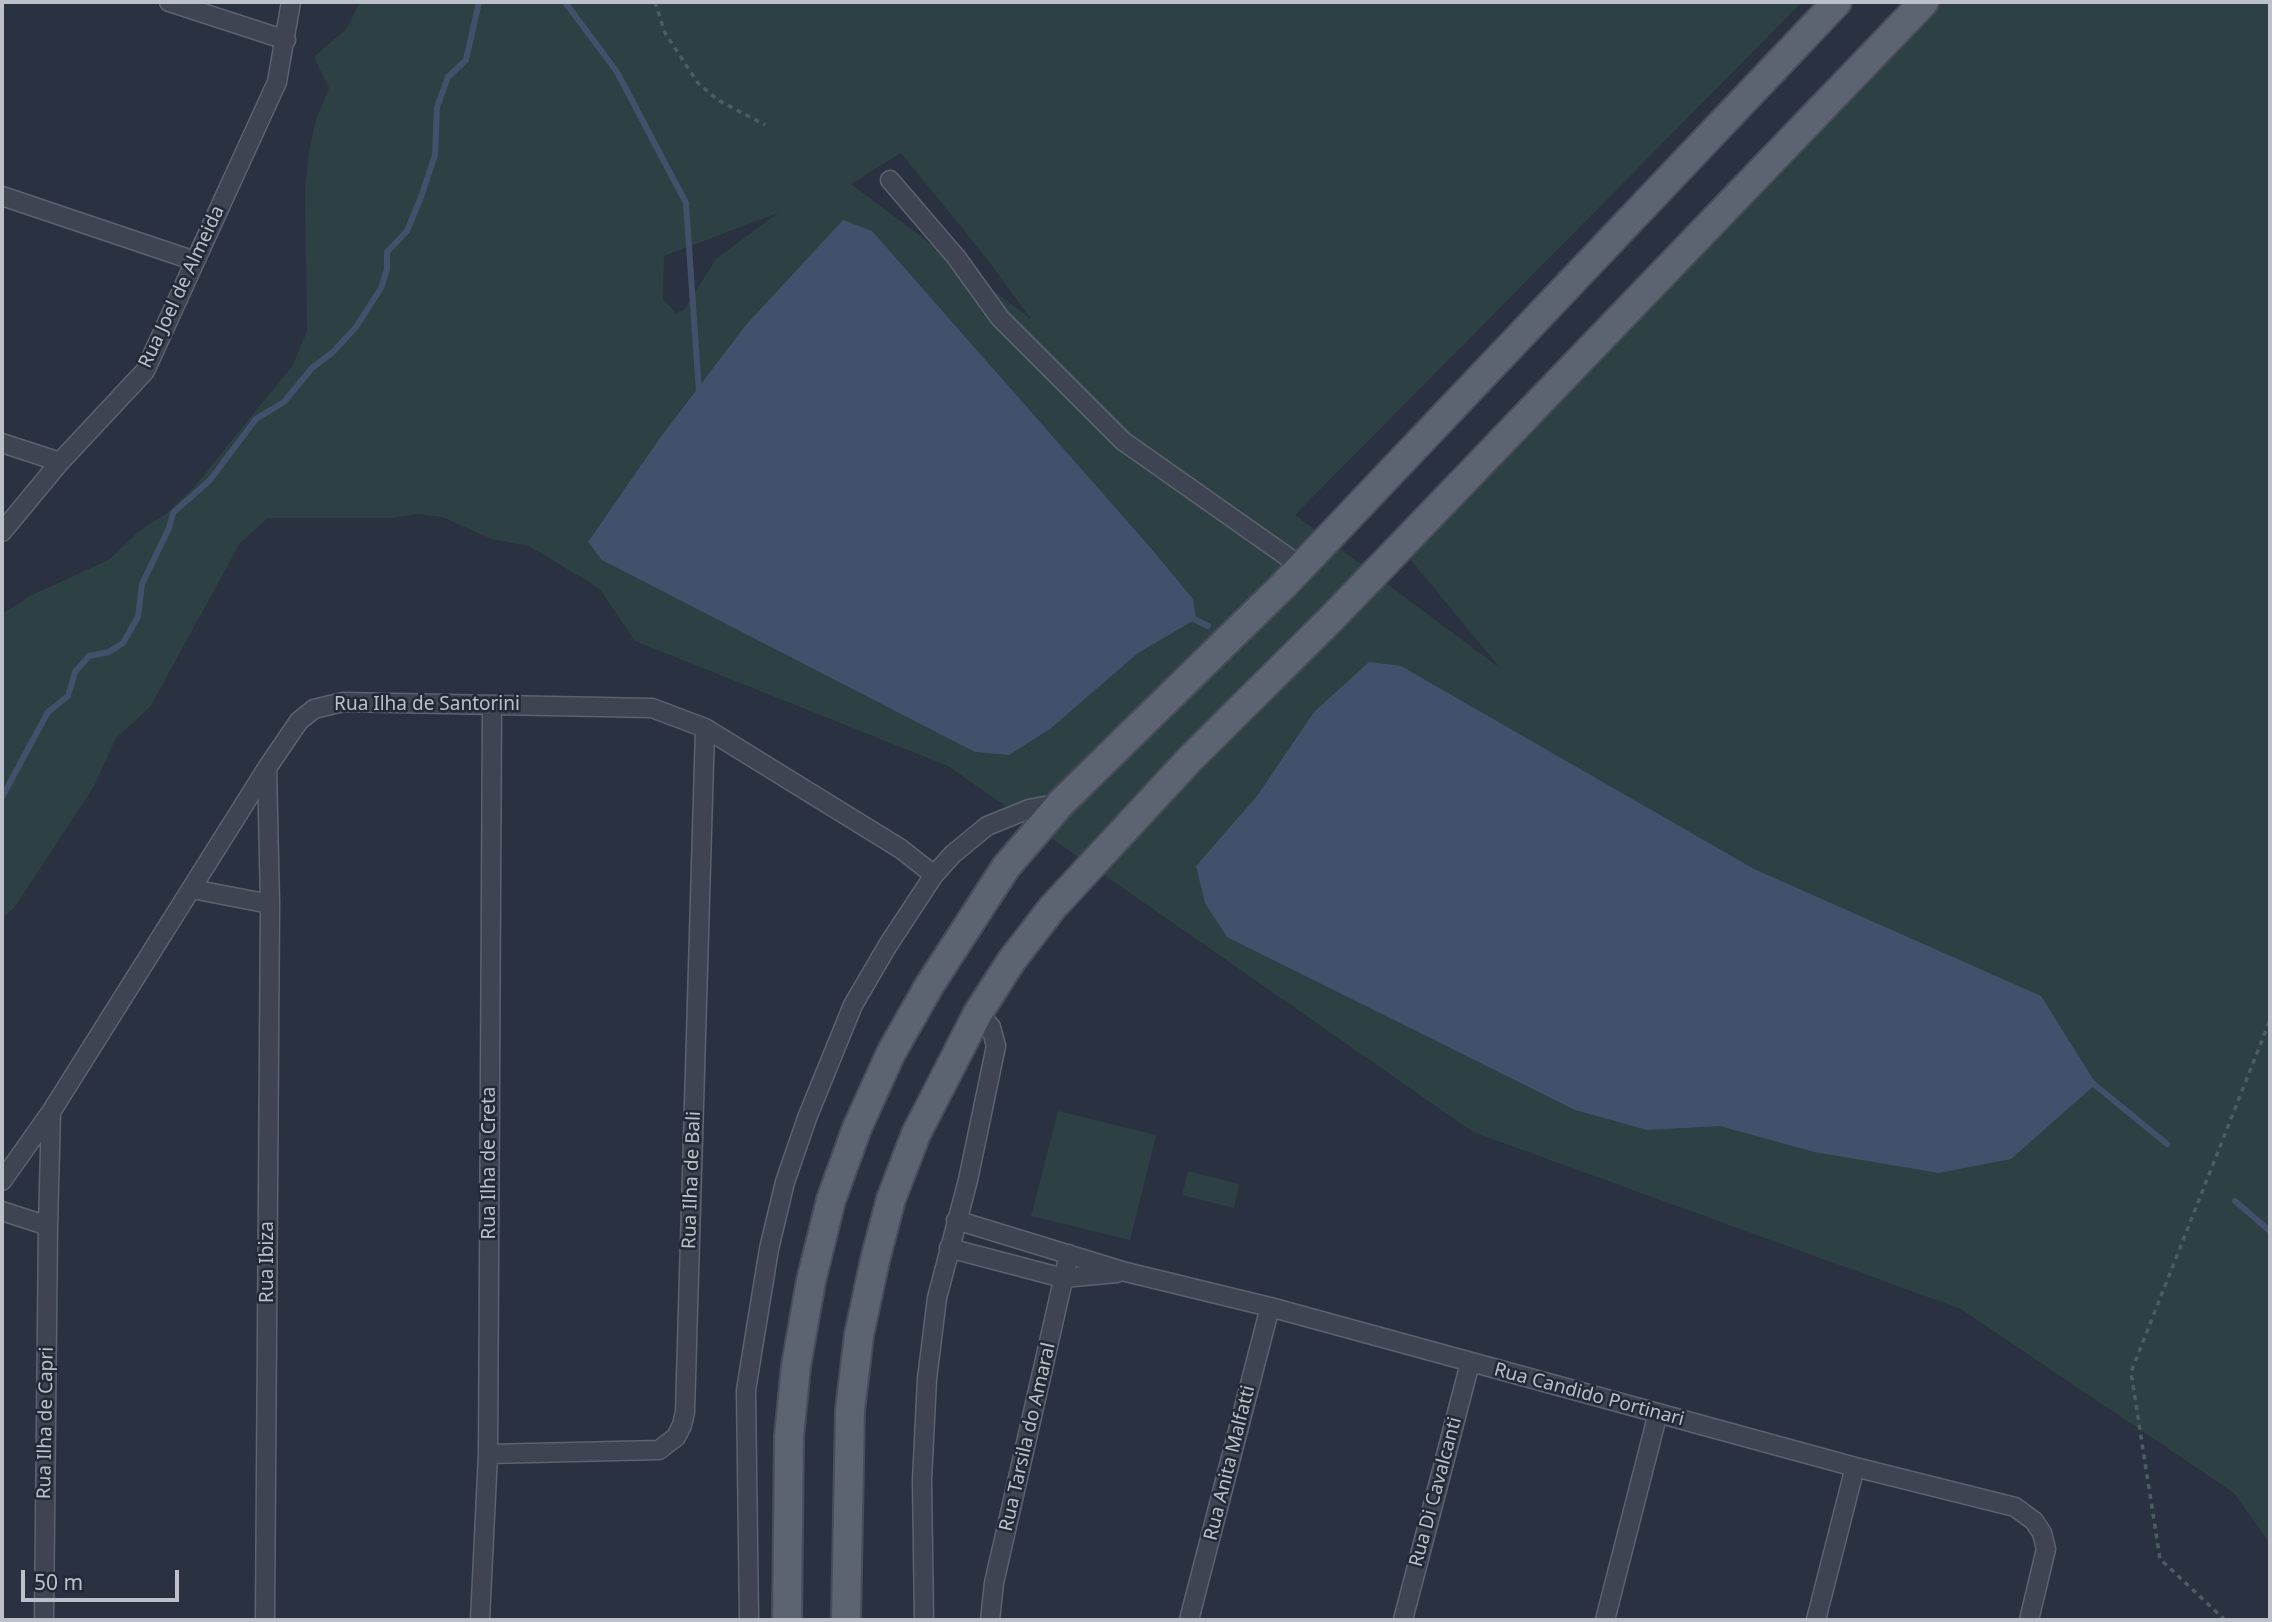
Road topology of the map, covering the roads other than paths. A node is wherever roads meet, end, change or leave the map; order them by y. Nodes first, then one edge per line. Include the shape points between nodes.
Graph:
1 (169, 2) edge
2 (291, 2) edge
3 (1838, 2) edge
4 (1924, 2) edge
5 (286, 40) junction
6 (890, 180) dead end
7 (2, 196) edge
8 (195, 261) junction
9 (2, 443) edge
10 (60, 462) junction
11 (2, 532) edge
12 (1301, 567) junction
13 (492, 705) junction
14 (705, 728) junction
15 (267, 768) junction
16 (1061, 803) junction
17 (934, 875) junction
18 (192, 889) junction
19 (271, 904) junction
20 (978, 1013) junction
21 (51, 1112) junction
22 (2, 1181) edge
23 (2, 1211) edge
24 (957, 1220) junction
25 (48, 1226) junction
26 (949, 1248) junction
27 (1069, 1254) junction
28 (1126, 1272) junction
29 (1063, 1278) junction
30 (1270, 1307) junction
31 (1469, 1363) junction
32 (1658, 1412) junction
33 (488, 1454) junction
34 (1855, 1468) junction
35 (44, 1620) edge
36 (265, 1620) edge
37 (480, 1620) edge
38 (749, 1620) edge
39 (788, 1620) edge
40 (846, 1620) edge
41 (924, 1620) edge
42 (990, 1620) edge
43 (1189, 1620) edge
44 (1403, 1620) edge
45 (1605, 1620) edge
46 (1816, 1620) edge
47 (2029, 1620) edge

1 - 5 street
2 - 5 street, Rua Joel de Almeida
3 - 12 main road
4 - 20 main road via 1126,827 1053,907
5 - 8 street, Rua Joel de Almeida via 277,82
6 - 12 street via 956,257 1000,318 1123,441
7 - 8 street
8 - 10 street, Rua Joel de Almeida via 145,371
9 - 10 street
10 - 11 street, Rua Joel de Almeida
12 - 16 main road
13 - 14 street, Rua Ilha de Santorini via 652,708
13 - 15 street, Rua Ilha de Santorini via 328,704 299,720
13 - 33 street, Rua Ilha de Creta
14 - 17 street, Rua Ilha de Santorini via 901,849
14 - 33 street, Rua Ilha de Bali via 682,1425 676,1437 659,1450
15 - 18 street, Rua Ilha de Santorini
15 - 19 street, Rua Ibiza
16 - 17 street via 1029,809 988,826
16 - 39 main road via 1006,867 929,986 862,1115 831,1200 796,1366 789,1436
17 - 38 street via 853,1005 785,1182 755,1318 746,1390
18 - 19 street
18 - 21 street, Rua Ilha de Santorini
19 - 36 street, Rua Ibiza
20 - 24 street via 991,1027 996,1046
20 - 40 main road via 916,1134 891,1199 875,1260 850,1410
21 - 22 street, Rua Ilha de Santorini
21 - 25 street, Rua Ilha de Capri
23 - 25 street
24 - 26 street
24 - 27 street, Rua Candido Portinari
25 - 35 street, Rua Ilha de Capri
26 - 29 street, Rua Candido Portinari
26 - 41 street via 927,1378 922,1480
27 - 28 street, Rua Candido Portinari
27 - 29 street, Rua Tarsila do Amaral
28 - 29 street, Rua Candido Portinari
28 - 30 street, Rua Candido Portinari
29 - 42 street, Rua Tarsila do Amaral via 994,1583
30 - 31 street, Rua Candido Portinari
30 - 43 street, Rua Anita Malfatti
31 - 32 street, Rua Candido Portinari
31 - 44 street, Rua Di Cavalcanti
32 - 34 street, Rua Candido Portinari
32 - 45 street
33 - 37 street, Rua Ilha de Creta
34 - 46 street
34 - 47 street, Rua Candido Portinari via 2015,1507 2034,1521 2046,1549

